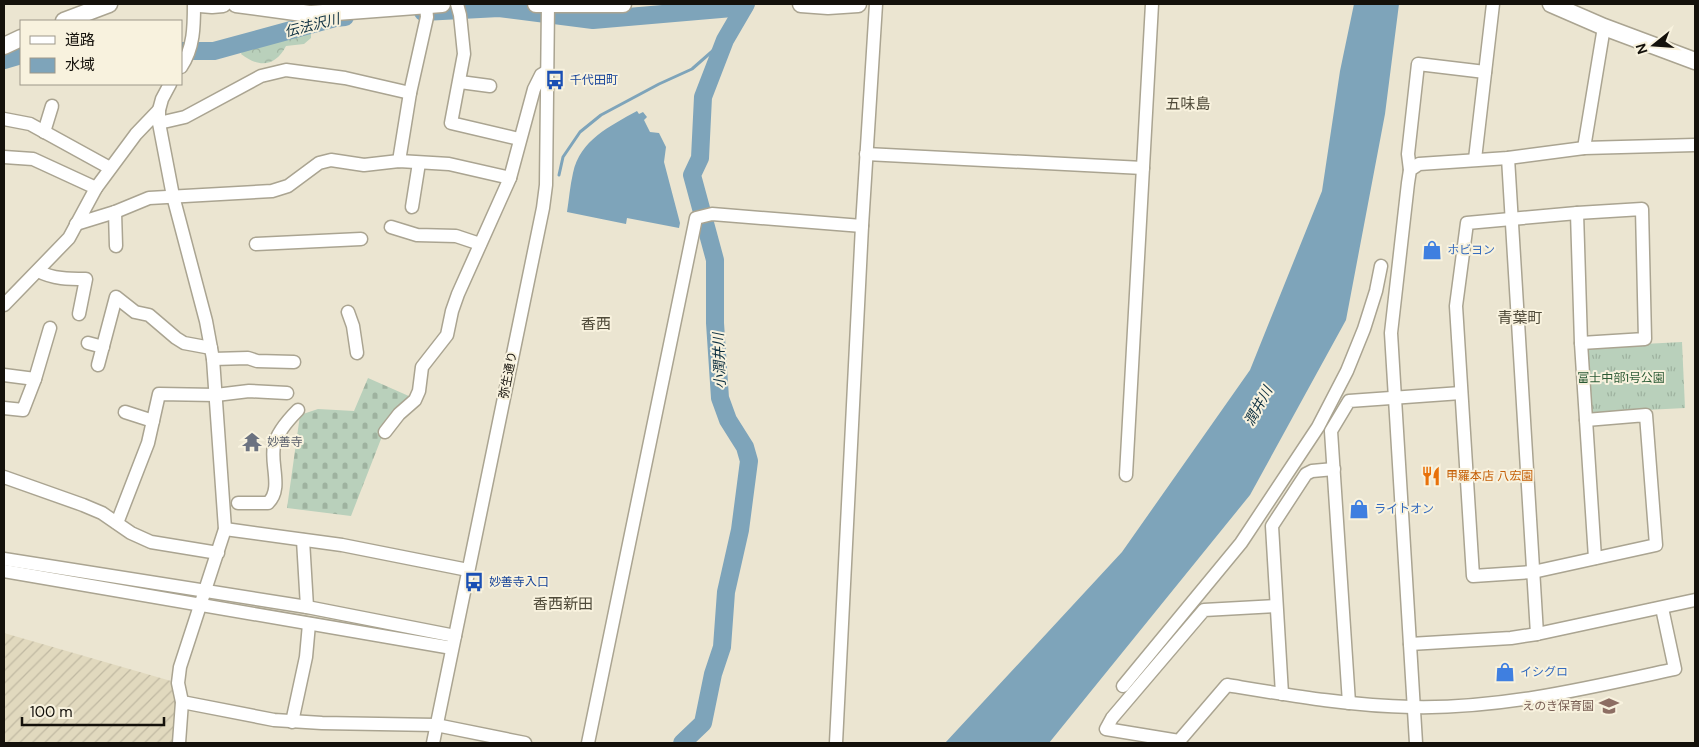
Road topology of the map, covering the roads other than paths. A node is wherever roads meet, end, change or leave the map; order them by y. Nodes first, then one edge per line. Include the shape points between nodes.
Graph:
1 (109, 4) edge
2 (194, 4) edge
3 (200, 4) edge
4 (222, 4) edge
5 (236, 4) edge
6 (544, 4) edge
7 (623, 4) edge
8 (801, 4) edge
9 (858, 4) edge
10 (876, 4) edge
11 (1152, 4) edge
12 (1493, 4) edge
13 (1551, 4) edge
14 (442, 8) edge
15 (67, 20) edge
16 (1604, 27) junction
17 (20, 38) edge
18 (4, 46) edge
19 (1695, 61) edge
20 (184, 62) edge
21 (546, 72) junction
22 (1485, 72) junction
23 (460, 82) junction
24 (169, 85) edge
25 (490, 86) dead end
26 (410, 93) junction
27 (52, 106) dead end
28 (159, 110) junction
29 (4, 119) edge
30 (159, 123) junction
31 (44, 132) junction
32 (519, 139) junction
33 (1695, 145) edge
34 (1584, 148) junction
35 (866, 154) junction
36 (4, 157) edge
37 (1508, 158) junction
38 (1475, 159) junction
39 (399, 161) junction
40 (419, 163) junction
41 (110, 168) junction
42 (1143, 168) junction
43 (1410, 170) junction
44 (510, 178) junction
45 (96, 188) junction
46 (173, 196) junction
47 (412, 207) dead end
48 (115, 212) junction
49 (1577, 213) junction
50 (1511, 220) junction
51 (76, 224) junction
52 (862, 226) junction
53 (391, 227) dead end
54 (361, 239) dead end
55 (256, 244) dead end
56 (480, 244) junction
57 (116, 246) dead end
58 (1381, 266) dead end
59 (38, 271) junction
60 (4, 305) edge
61 (348, 312) dead end
62 (79, 314) dead end
63 (50, 328) dead end
64 (88, 343) dead end
65 (1582, 343) junction
66 (103, 346) junction
67 (212, 353) junction
68 (357, 353) dead end
69 (294, 362) dead end
70 (98, 365) dead end
71 (4, 375) edge
72 (35, 379) junction
73 (288, 392) dead end
74 (1461, 393) junction
75 (216, 395) junction
76 (1394, 396) junction
77 (4, 408) edge
78 (298, 410) dead end
79 (125, 412) dead end
80 (1586, 420) junction
81 (153, 421) junction
82 (385, 432) dead end
83 (1334, 469) junction
84 (1126, 475) dead end
85 (4, 477) edge
86 (230, 503) junction
87 (117, 523) junction
88 (225, 529) junction
89 (303, 540) junction
90 (218, 553) junction
91 (1595, 558) junction
92 (4, 559) edge
93 (468, 570) junction
94 (4, 571) edge
95 (1533, 572) junction
96 (205, 591) junction
97 (1695, 600) edge
98 (201, 604) junction
99 (1276, 606) junction
100 (307, 607) junction
101 (1662, 608) junction
102 (309, 624) junction
103 (1537, 634) junction
104 (453, 642) junction
105 (1410, 644) junction
106 (1123, 686) dead end
107 (1282, 694) junction
108 (182, 702) junction
109 (1349, 703) junction
110 (1414, 708) junction
111 (292, 722) junction
112 (436, 726) junction
113 (179, 743) edge
114 (433, 743) edge
115 (525, 743) edge
116 (588, 743) edge
117 (836, 743) edge
118 (1416, 743) edge

1 - 15 main road
2 - 20 street via 194,28
3 - 4 main road
5 - 14 main road via 310,14
6 - 7 main road
6 - 21 street, 弥生通り
8 - 9 main road
10 - 35 street
11 - 42 street
12 - 22 street
13 - 16 main road
14 - 23 street via 464,54
14 - 26 street
16 - 19 main road
16 - 34 street
17 - 18 main road
21 - 32 street via 534,89
21 - 93 street, 弥生通り via 543,208
22 - 38 street
22 - 43 street via 1418,64 1408,154
23 - 25 street
23 - 32 street via 452,123
24 - 28 street
26 - 30 street via 345,78 286,70 261,76 185,117
26 - 39 street
27 - 31 street
28 - 30 street
28 - 41 street
29 - 31 street via 30,124
30 - 46 street
31 - 41 street
32 - 44 street
33 - 34 street
34 - 37 street
35 - 42 street
35 - 52 street
36 - 45 street via 33,160
37 - 38 street
37 - 50 street
38 - 43 street via 1419,164
39 - 40 street
39 - 46 street via 364,164 331,160 319,163 288,186 272,191
40 - 44 street via 449,164
40 - 47 street
41 - 45 street
42 - 84 street
43 - 76 street via 1390,333
44 - 56 street
45 - 51 street
46 - 48 street via 149,198
46 - 67 street
48 - 51 street
48 - 57 street
49 - 50 street
49 - 65 street
49 - 65 street via 1642,209 1645,339
50 - 74 street via 1467,223 1456,306
50 - 95 street
51 - 59 street via 69,238
52 - 116 street via 712,214 696,218
52 - 117 street
53 - 56 street via 417,235 456,236
54 - 55 street
56 - 82 street via 455,303 446,335 422,366 415,400
58 - 106 street via 1364,329 1318,427 1241,543
59 - 60 street
59 - 62 street via 64,280 86,279
61 - 68 street
63 - 72 street
64 - 66 street
65 - 80 street
66 - 67 street via 116,297 135,312 149,315 184,343
66 - 70 street
67 - 69 street via 256,361
67 - 75 street
71 - 72 street
72 - 77 street via 23,410
73 - 75 street via 249,391
74 - 76 street
74 - 95 street via 1473,576
75 - 81 street via 159,394
75 - 86 street
76 - 83 street via 1349,401 1332,431
76 - 105 street
78 - 86 street via 274,444 273,498 268,503
79 - 81 street
80 - 91 street
80 - 91 street via 1646,415 1656,546
81 - 87 street via 148,443
83 - 99 street via 1306,474 1272,526
83 - 109 street
85 - 87 street via 83,504
86 - 88 street
87 - 90 street via 158,544
88 - 89 street
88 - 90 street
89 - 93 street
89 - 100 street
90 - 96 street
91 - 95 street
92 - 96 street
93 - 104 street, 弥生通り
94 - 98 street
95 - 103 street
96 - 98 street
96 - 100 street
97 - 101 street
98 - 102 street
98 - 108 street via 180,668 178,683
99 - 107 street
99 - 107 street via 1204,610 1106,729 1179,741 1227,685
100 - 104 street
101 - 103 street
101 - 110 street via 1675,669 1522,700
102 - 104 street
102 - 111 street via 306,657
103 - 105 street
104 - 112 street, 弥生通り
105 - 110 street
107 - 109 street
108 - 111 street
108 - 113 street
109 - 110 street
110 - 118 street
111 - 112 street
112 - 114 street, 弥生通り
112 - 115 street

